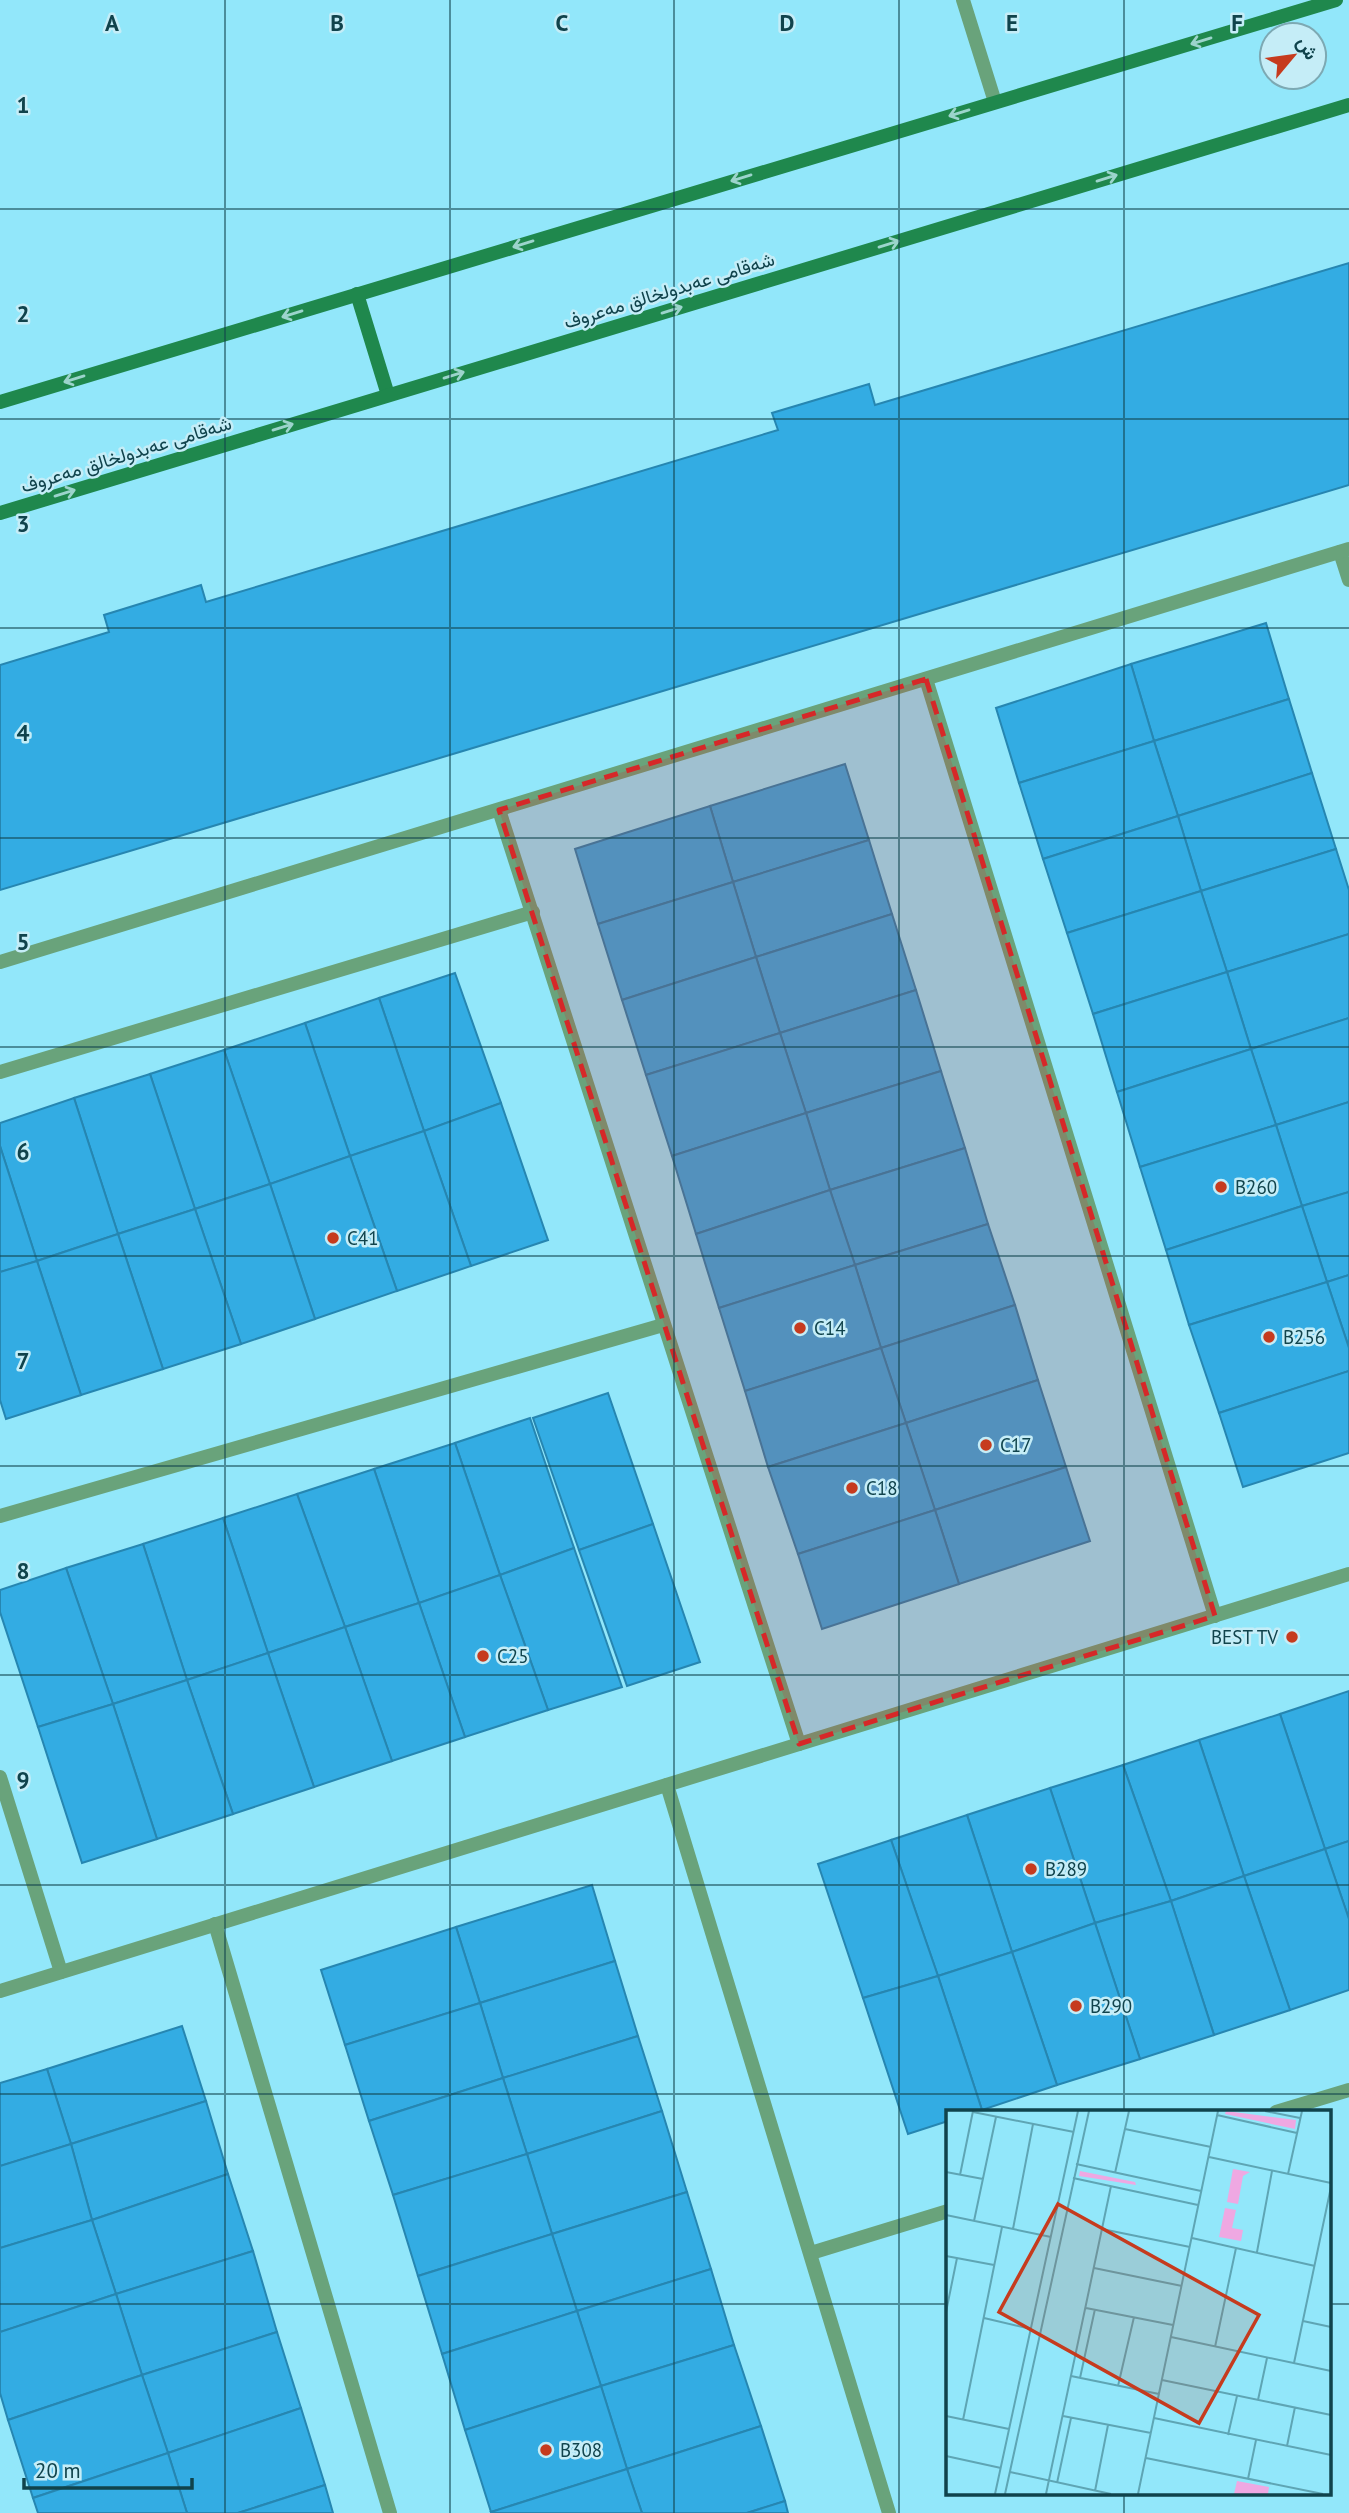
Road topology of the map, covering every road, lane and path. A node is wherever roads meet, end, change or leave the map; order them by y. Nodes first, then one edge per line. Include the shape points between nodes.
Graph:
1 (963, 0) edge
2 (1336, 0) edge
3 (995, 102) junction
4 (1349, 105) edge
5 (357, 294) junction
6 (388, 395) junction
7 (0, 402) edge
8 (0, 513) edge
9 (1345, 550) edge
10 (1349, 580) edge
11 (926, 679) junction
12 (499, 810) junction
13 (533, 912) junction
14 (0, 962) edge
15 (0, 1072) edge
16 (663, 1325) junction
17 (0, 1516) edge
18 (1349, 1574) edge
19 (1215, 1616) junction
20 (799, 1744) junction
21 (0, 1777) edge
22 (667, 1785) junction
23 (215, 1924) junction
24 (61, 1972) junction
25 (0, 1991) edge
26 (1349, 2090) edge
27 (1283, 2110) edge
28 (946, 2212) edge
29 (811, 2253) junction
30 (390, 2513) edge
31 (889, 2513) edge

1 - 3 street
2 -> 3 main road
3 -> 5 main road
6 -> 4 main road, شەقامی عەبدولخالق مەعروف
5 - 6 main road
5 -> 7 main road
8 -> 6 main road, شەقامی عەبدولخالق مەعروف
9 - 10 street
9 - 11 street
11 - 12 street
11 - 19 street
12 - 13 street
12 - 14 street
13 - 15 street
13 - 16 street
16 - 17 street
16 - 20 street
18 - 19 street
19 - 20 street
20 - 22 street
21 - 24 street
22 - 23 street
22 - 29 street
23 - 24 street
23 - 30 street
24 - 25 street
26 - 27 street
28 - 29 street
29 - 31 street

